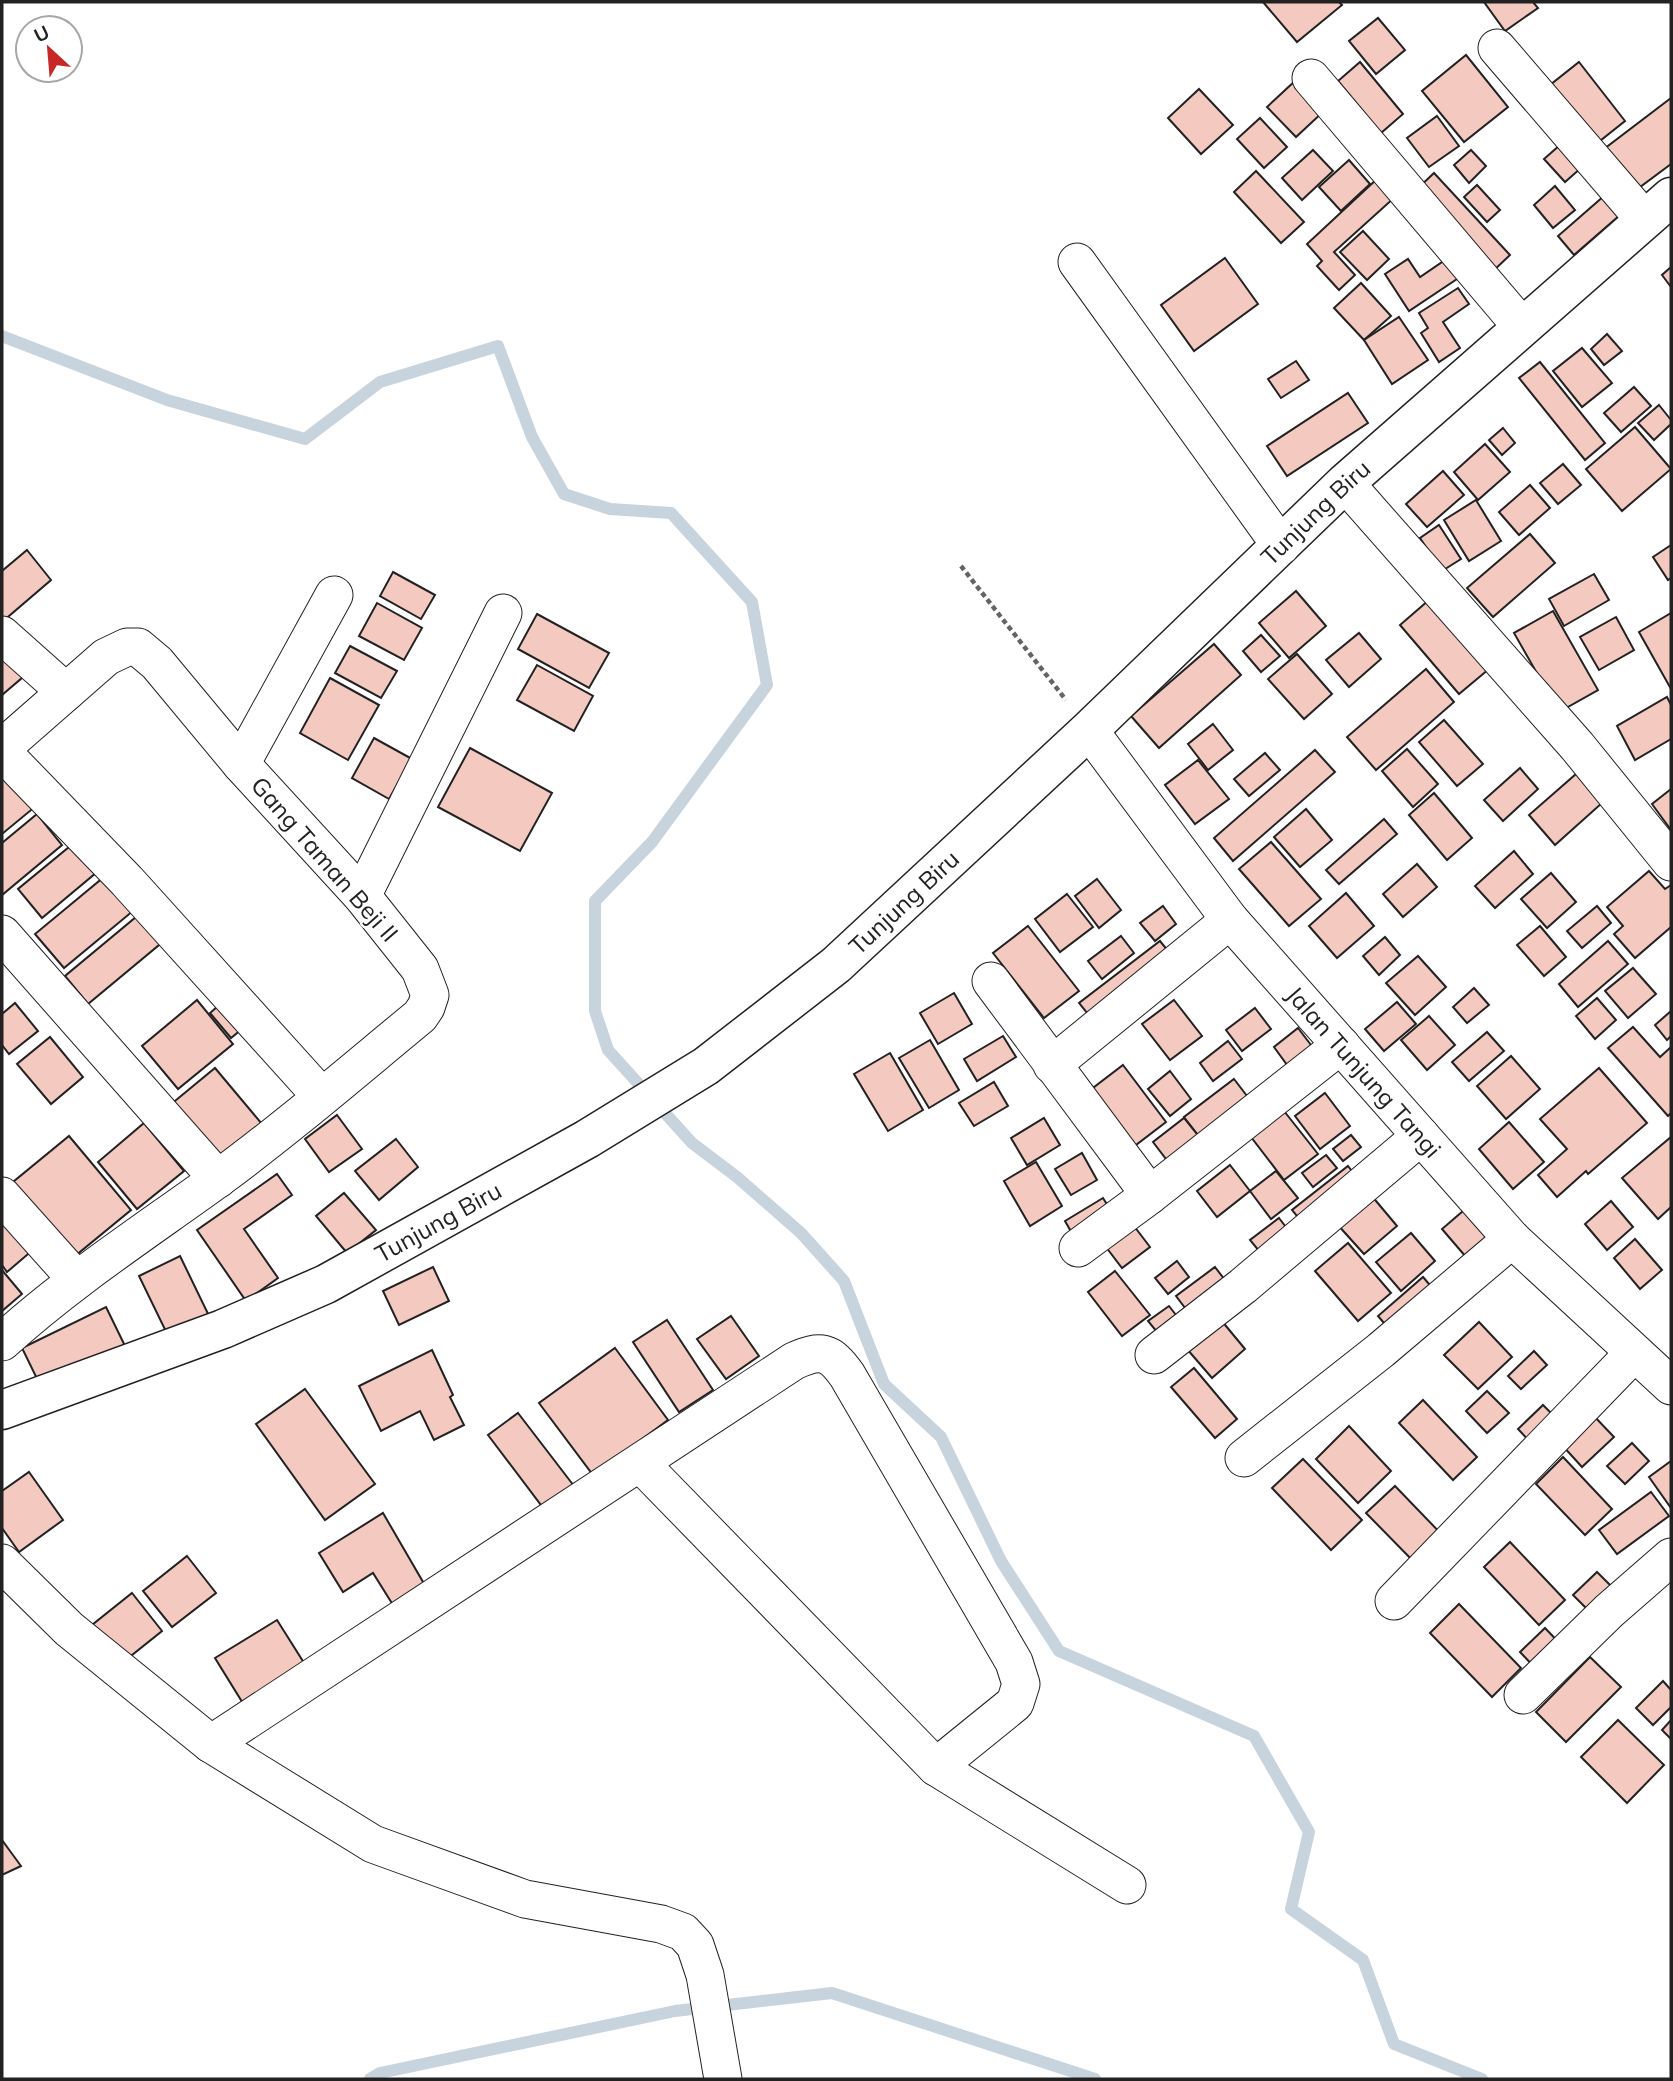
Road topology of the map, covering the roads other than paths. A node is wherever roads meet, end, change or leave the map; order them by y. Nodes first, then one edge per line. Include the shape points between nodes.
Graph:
1 (1497, 48) dead end
2 (1311, 78) dead end
3 (1658, 208) edge
4 (1077, 262) dead end
5 (1522, 327) junction
6 (1345, 483) junction
7 (1281, 545) junction
8 (334, 595) dead end
9 (503, 613) dead end
10 (2, 635) edge
11 (66, 692) junction
12 (1089, 730) junction
13 (241, 764) junction
14 (1671, 862) edge
15 (362, 896) junction
16 (1230, 920) junction
17 (2, 934) edge
18 (991, 981) dead end
19 (1341, 1045) junction
20 (1052, 1065) junction
21 (322, 1097) junction
22 (1421, 1136) junction
23 (218, 1179) junction
24 (1150, 1195) junction
25 (2, 1196) edge
26 (1512, 1239) junction
27 (1078, 1248) dead end
28 (76, 1280) junction
29 (2, 1342) edge
30 (1634, 1353) junction
31 (1154, 1355) dead end
32 (1671, 1386) edge
33 (2, 1410) edge
34 (1244, 1458) dead end
35 (640, 1463) junction
36 (1671, 1557) edge
37 (2, 1563) edge
38 (1394, 1601) dead end
39 (1523, 1695) dead end
40 (211, 1744) junction
41 (936, 1767) junction
42 (1127, 1885) dead end
43 (722, 2075) edge

1 - 3 street
2 - 5 street
3 - 5 street, Tunjung Biru
4 - 7 street
5 - 6 street, Tunjung Biru
6 - 7 street, Tunjung Biru
6 - 14 street via 1577,746
7 - 12 street, Tunjung Biru
8 - 13 street
9 - 15 street
10 - 11 street
11 - 13 street, Gang Taman Beji II via 117,650 138,647 157,663
11 - 21 street via 10,741 10,760 127,881
12 - 16 street, Jalan Tunjung Tangi
12 - 33 street, Tunjung Biru via 836,965 706,1066 326,1284 223,1329
13 - 15 street, Gang Taman Beji II
15 - 21 street, Gang Taman Beji II via 420,969 430,995 419,1016
16 - 19 street, Jalan Tunjung Tangi
16 - 20 street
17 - 23 street
18 - 20 street
19 - 22 street, Jalan Tunjung Tangi
19 - 24 street
20 - 24 street
21 - 23 street, Gang Taman Beji II
22 - 26 street, Jalan Tunjung Tangi
22 - 31 street
23 - 28 street, Gang Taman Beji II
24 - 27 street
25 - 28 street
26 - 30 street, Jalan Tunjung Tangi
26 - 34 street
28 - 29 street, Gang Taman Beji II
30 - 32 street, Jalan Tunjung Tangi
30 - 38 street
35 - 40 street
35 - 41 street
35 - 41 street via 794,1361 810,1353 827,1354 837,1362 1014,1662 1021,1684 1015,1703
36 - 39 street
37 - 40 street via 69,1629
40 - 43 street via 373,1844 525,1899 683,1932 695,1945 705,1975
41 - 42 street

